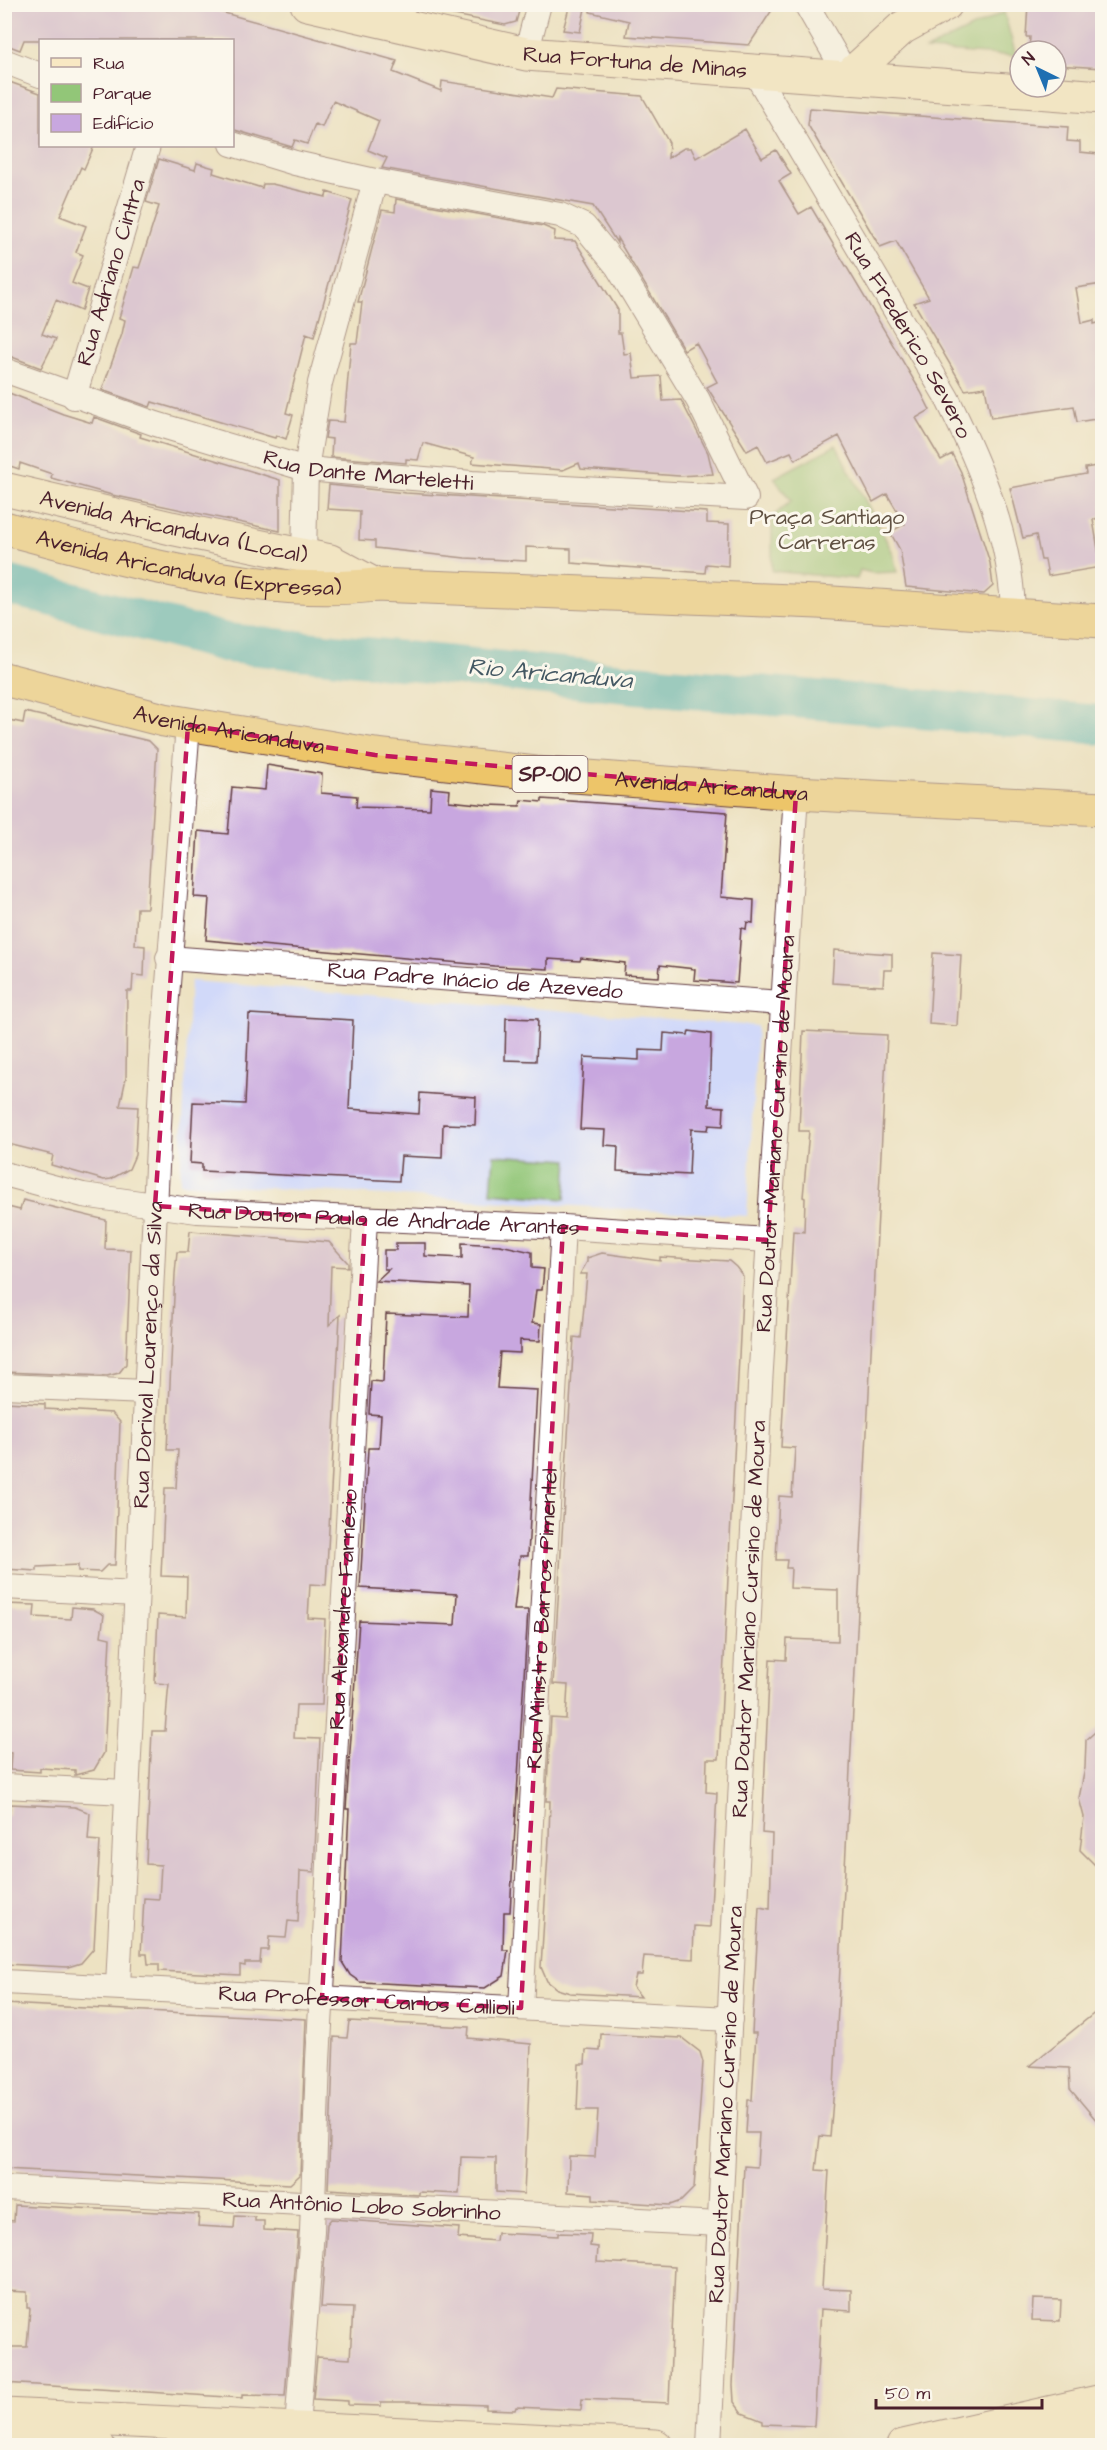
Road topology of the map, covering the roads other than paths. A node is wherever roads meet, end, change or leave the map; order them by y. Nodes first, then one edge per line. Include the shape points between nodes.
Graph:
1 (307, 4) edge
2 (538, 4) edge
3 (806, 4) edge
4 (946, 4) edge
5 (526, 54) junction
6 (4, 61) edge
7 (754, 71) junction
8 (39, 75) edge
9 (848, 77) junction
10 (1102, 96) edge
11 (234, 145) edge
12 (148, 147) edge
13 (375, 181) junction
14 (4, 370) edge
15 (74, 397) junction
16 (306, 469) junction
17 (4, 489) edge
18 (4, 528) edge
19 (304, 555) junction
20 (375, 585) junction
21 (1013, 617) junction
22 (1102, 621) edge
23 (4, 679) edge
24 (188, 725) junction
25 (796, 793) junction
26 (1102, 809) edge
27 (168, 958) junction
28 (782, 1003) junction
29 (4, 1174) edge
30 (155, 1206) junction
31 (364, 1220) junction
32 (563, 1227) junction
33 (768, 1240) junction
34 (4, 1386) edge
35 (146, 1392) junction
36 (4, 1587) edge
37 (136, 1594) junction
38 (4, 1786) edge
39 (126, 1792) junction
40 (4, 1982) edge
41 (118, 1986) junction
42 (322, 1998) junction
43 (520, 2008) junction
44 (730, 2019) junction
45 (4, 2188) edge
46 (313, 2203) junction
47 (720, 2224) junction
48 (1102, 2401) edge
49 (4, 2415) edge
50 (1102, 2426) edge
51 (297, 2428) junction
52 (4, 2441) edge
53 (98, 2445) edge
54 (656, 2445) edge
55 (709, 2445) edge
56 (903, 2445) edge
57 (1019, 2445) edge

1 - 5 main road, Rua Fortuna de Minas
2 - 5 street
3 - 9 street
4 - 9 main road via 902,28
5 - 7 main road, Rua Fortuna de Minas
6 - 8 street
7 - 9 main road, Rua Fortuna de Minas
7 - 21 street, Rua Frederico Severo via 947,398 968,441 1013,583
9 - 10 main road, Rua Fortuna de Minas
11 - 13 street via 295,164
12 - 15 street, Rua Adriano Cintra
13 - 16 street via 320,383
13 - 16 street, Rua Dante Marteletti via 560,215 584,226 617,266 651,319 698,400 746,498 472,483
14 - 15 street, Rua Dante Marteletti
15 - 16 street, Rua Dante Marteletti
16 - 19 street
17 - 19 main road, Avenida Aricanduva (Local)
18 - 20 highway, Avenida Aricanduva (Expressa) via 107,555 253,583 315,589
19 - 20 main road, Avenida Aricanduva (Local) via 348,568
20 - 21 highway via 806,602
21 - 22 highway
23 - 24 highway, Avenida Aricanduva / SP-010
24 - 25 highway, Avenida Aricanduva / SP-010 via 375,755 536,773
24 - 27 street, Rua Dorival Lourenço da Silva
25 - 26 highway, Avenida Aricanduva / SP-010
25 - 28 street, Rua Doutor Mariano Cursino de Moura
27 - 28 street, Rua Padre Inácio de Azevedo
27 - 30 street, Rua Dorival Lourenço da Silva
28 - 33 street, Rua Doutor Mariano Cursino de Moura
29 - 30 street, Rua Doutor Paulo de Andrade Arantes via 83,1195
30 - 31 street, Rua Doutor Paulo de Andrade Arantes
30 - 35 street, Rua Dorival Lourenço da Silva
31 - 32 street, Rua Doutor Paulo de Andrade Arantes
31 - 42 street, Rua Alexandre Farnésio
32 - 33 street, Rua Doutor Paulo de Andrade Arantes
32 - 43 street, Rua Ministro Barros Pimentel
33 - 44 street, Rua Doutor Mariano Cursino de Moura
34 - 35 street
35 - 37 street, Rua Dorival Lourenço da Silva
36 - 37 street
37 - 39 street, Rua Dorival Lourenço da Silva
38 - 39 street
39 - 41 street, Rua Dorival Lourenço da Silva
40 - 41 street, Rua Professor Carlos Callioli
41 - 42 street, Rua Professor Carlos Callioli
42 - 43 street, Rua Professor Carlos Callioli
42 - 46 street, Rua Alexandre Farnésio
43 - 44 street, Rua Professor Carlos Callioli
44 - 47 street, Rua Doutor Mariano Cursino de Moura
45 - 46 street, Rua Antônio Lobo Sobrinho
46 - 47 street, Rua Antônio Lobo Sobrinho
46 - 51 street, Rua Alexandre Farnésio
47 - 55 street, Rua Doutor Mariano Cursino de Moura
48 - 56 main road
49 - 51 main road
50 - 57 main road
51 - 54 main road
52 - 53 main road

